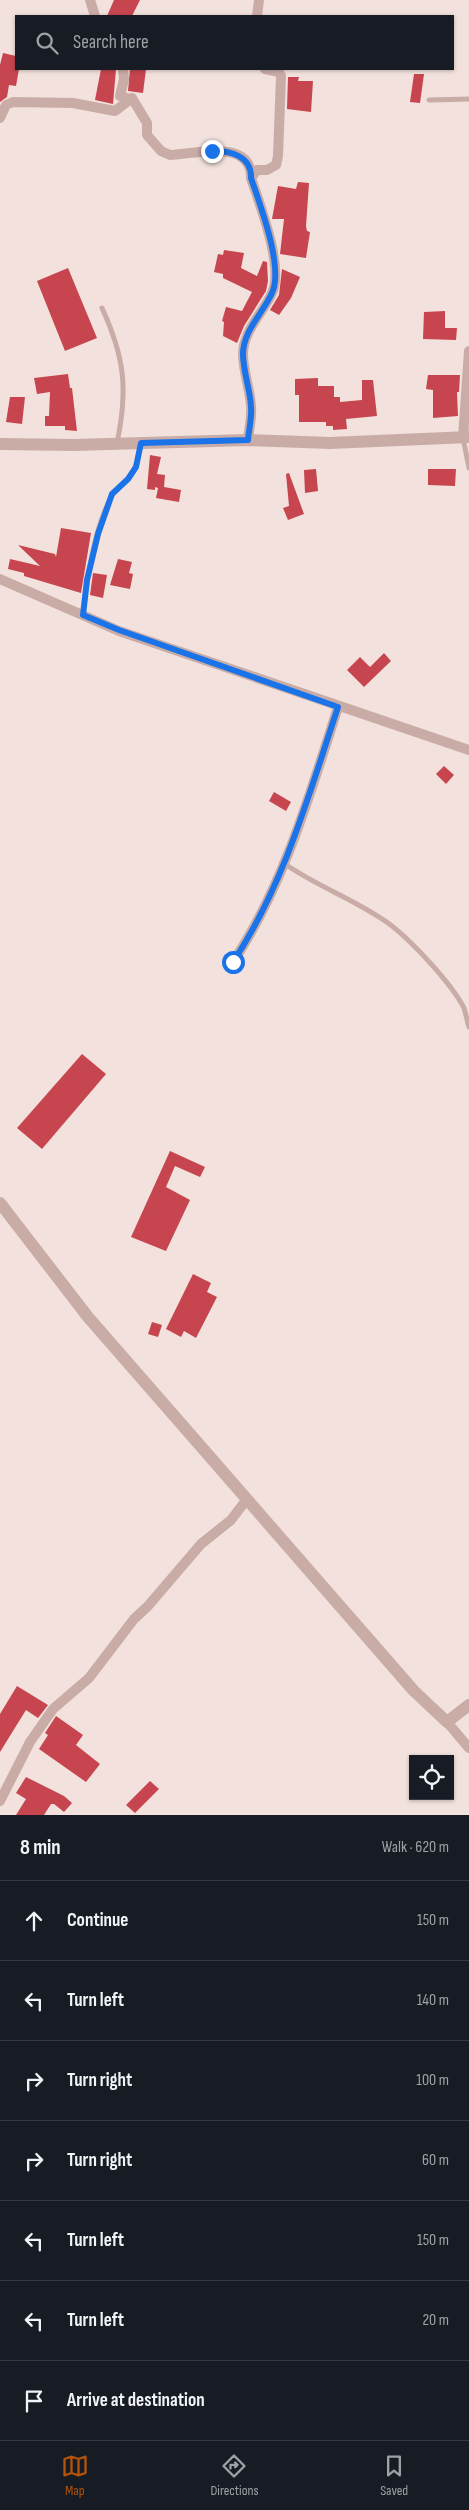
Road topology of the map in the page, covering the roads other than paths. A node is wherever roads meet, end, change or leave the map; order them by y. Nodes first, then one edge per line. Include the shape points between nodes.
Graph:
1 (90, 0) edge
2 (259, 0) edge
3 (95, 15) edge
4 (257, 15) edge
5 (123, 70) edge
6 (269, 70) edge
7 (469, 99) edge
8 (429, 100) dead end
9 (128, 101) junction
10 (0, 118) edge
11 (251, 178) junction
12 (102, 308) dead end
13 (469, 351) edge
14 (466, 438) edge
15 (248, 440) junction
16 (141, 443) junction
17 (0, 444) edge
18 (117, 444) junction
19 (469, 468) edge
20 (0, 579) edge
21 (83, 615) junction
22 (338, 707) junction
23 (469, 750) edge
24 (285, 864) junction
25 (233, 962) dead end
26 (469, 1027) edge
27 (0, 1203) edge
28 (247, 1499) junction
29 (469, 1705) edge
30 (447, 1722) junction
31 (469, 1748) edge
32 (0, 1801) edge

1 - 3 street
2 - 4 street
5 - 9 street via 120,96
6 - 11 street via 281,76 278,156 276,165 267,170 257,170
7 - 8 lane
9 - 10 street via 115,111 73,102 13,102 6,105
9 - 11 street via 132,98 148,123 147,135 161,151 170,155 228,150 247,163 252,170
11 - 15 street via 270,237 276,278 273,291 247,334 244,346 251,406
12 - 18 lane via 121,359 124,407
13 - 14 street
14 - 15 street via 330,444
14 - 19 lane
15 - 16 street
16 - 18 street
16 - 21 lane via 136,467 112,494 98,534
17 - 18 street
20 - 21 street
21 - 22 street
22 - 23 street
22 - 24 street
24 - 25 street via 255,929
24 - 26 lane via 309,881 389,924 440,976 464,1008
27 - 28 street via 88,1317
28 - 30 street via 397,1673
28 - 32 street via 231,1520 200,1544 134,1619 89,1678 53,1709 30,1742
29 - 30 street
30 - 31 street

